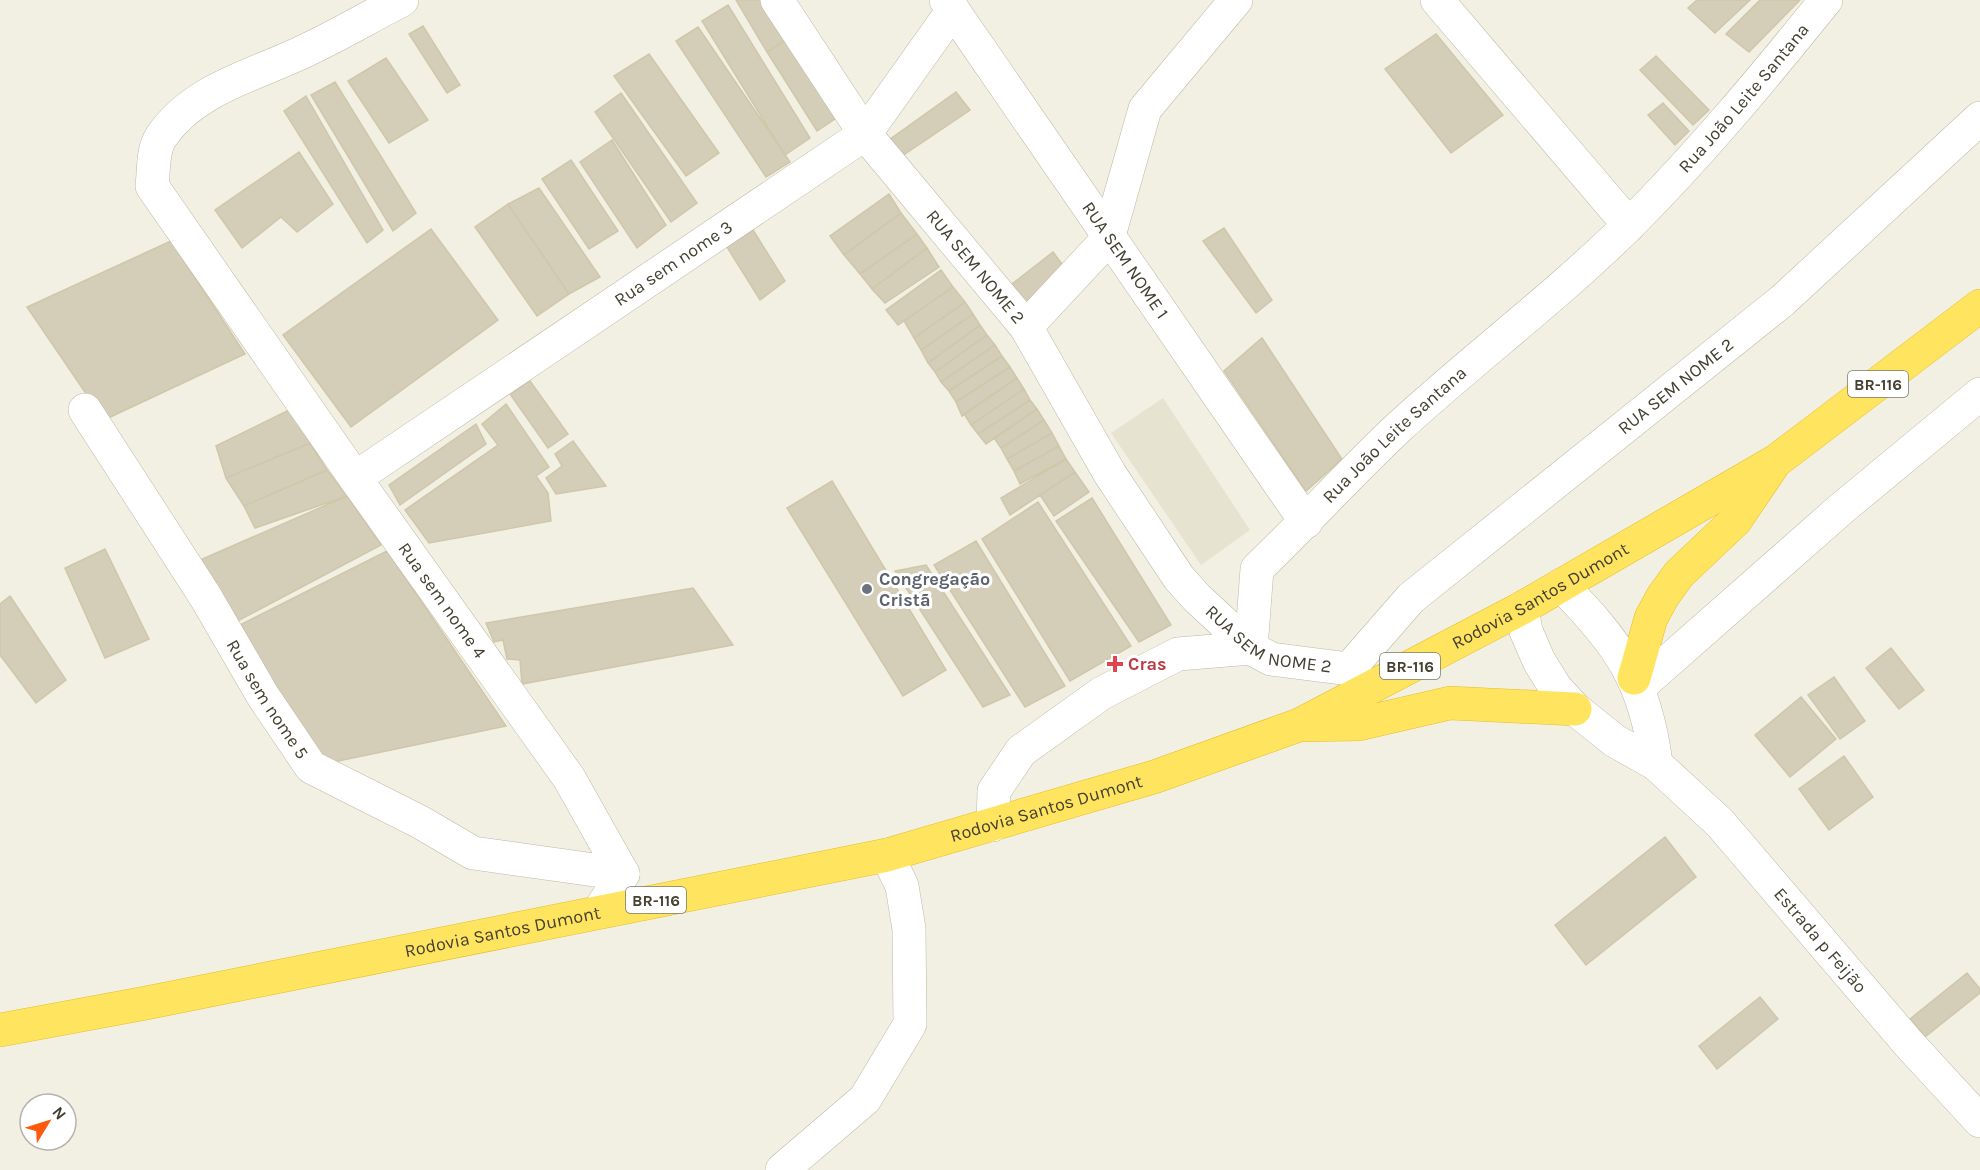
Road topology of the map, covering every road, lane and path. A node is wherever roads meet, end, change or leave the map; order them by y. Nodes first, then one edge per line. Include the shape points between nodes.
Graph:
1 (402, 0) edge
2 (777, 0) edge
3 (1236, 0) edge
4 (1437, 0) edge
5 (1826, 0) edge
6 (949, 5) edge
7 (1980, 118) edge
8 (865, 134) junction
9 (1629, 225) junction
10 (1108, 239) junction
11 (1980, 306) edge
12 (1026, 327) junction
13 (1980, 394) edge
14 (85, 410) dead end
15 (1776, 461) junction
16 (355, 478) junction
17 (1306, 522) junction
18 (1561, 585) junction
19 (1521, 608) junction
20 (1251, 648) junction
21 (1350, 669) junction
22 (1636, 682) junction
23 (1575, 709) junction
24 (1299, 725) junction
25 (1656, 764) junction
26 (993, 825) junction
27 (888, 855) junction
28 (623, 874) junction
29 (599, 911) junction
30 (0, 1030) edge
31 (1980, 1121) edge
32 (782, 1170) edge

1 - 16 street, Rua sem nome 4 via 298,55 208,94 179,116 155,149 152,186
2 - 8 street, RUA SEM NOME 2
3 - 10 street via 1144,109
4 - 9 street
5 - 9 street, Rua João Leite Santana via 1717,133
6 - 8 street, Rua sem nome 3
6 - 10 street, RUA SEM NOME 1
7 - 21 street, RUA SEM NOME 2 via 1782,301 1411,598
8 - 12 street, RUA SEM NOME 2
8 - 16 street, Rua sem nome 3
9 - 17 street, Rua João Leite Santana via 1404,422 1349,473
10 - 12 street
10 - 17 street, RUA SEM NOME 1
11 - 15 highway, Rodovia Santos Dumont / BR-116
12 - 20 street, RUA SEM NOME 2 via 1110,474 1179,578
13 - 22 street
14 - 28 street, Rua sem nome 5 via 311,767 474,853
15 - 18 highway, Rodovia Santos Dumont / BR-116
15 - 22 highway via 1735,521 1679,574 1663,596 1651,618
16 - 28 street, Rua sem nome 4 via 569,778
17 - 20 street, Rua João Leite Santana via 1257,569
18 - 19 highway, Rodovia Santos Dumont / BR-116
18 - 22 street via 1594,618
19 - 23 street, Estrada p Feijão via 1539,662
19 - 24 highway, Rodovia Santos Dumont / BR-116
20 - 21 street, RUA SEM NOME 2 via 1270,659
20 - 26 street via 1178,654 1093,699 1016,757 994,791
21 - 24 street
22 - 25 street via 1651,726
23 - 24 highway via 1450,703 1359,724
23 - 25 street, Estrada p Feijão via 1615,741
24 - 26 highway, Rodovia Santos Dumont / BR-116 via 1154,777
25 - 31 street, Estrada p Feijão via 1720,823
26 - 27 highway, Rodovia Santos Dumont / BR-116
27 - 29 highway, Rodovia Santos Dumont / BR-116
27 - 32 street via 903,886 909,929 910,1024 866,1099
28 - 29 street
29 - 30 highway, Rodovia Santos Dumont / BR-116

